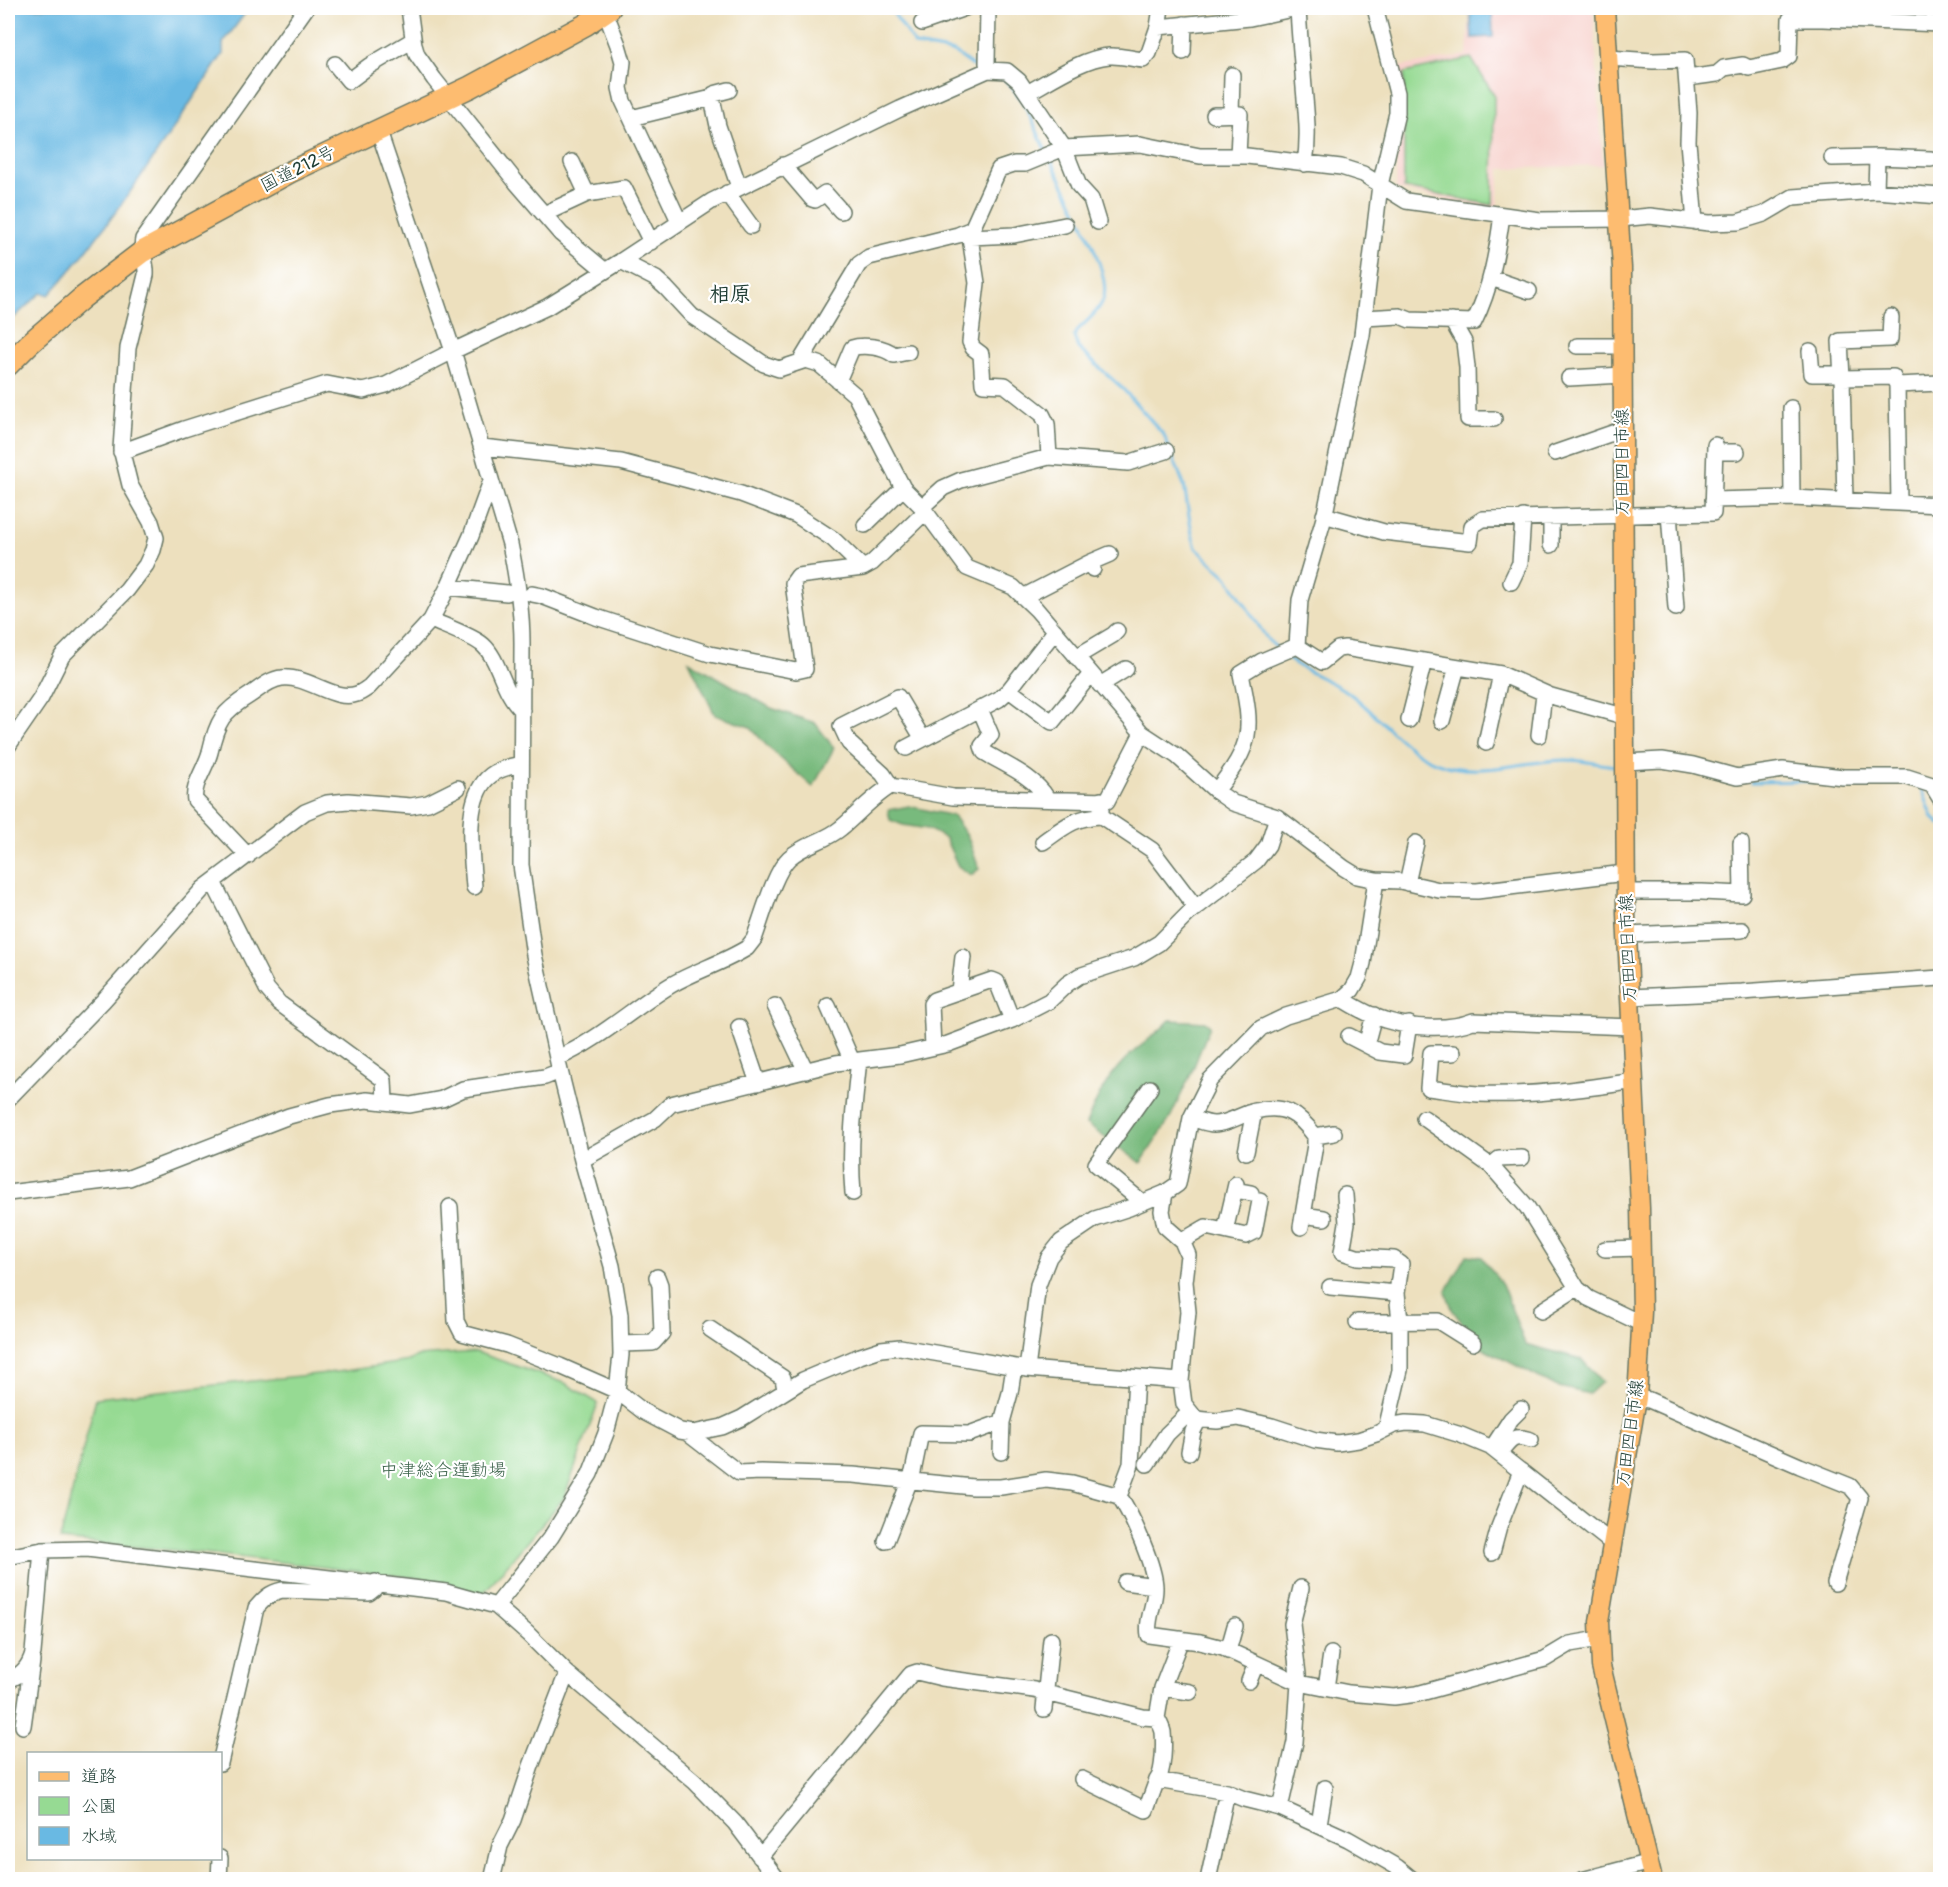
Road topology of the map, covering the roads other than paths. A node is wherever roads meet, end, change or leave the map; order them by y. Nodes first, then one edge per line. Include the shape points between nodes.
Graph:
1 (306, 8) edge
2 (409, 8) edge
3 (965, 8) edge
4 (988, 8) edge
5 (1161, 8) edge
6 (1298, 8) edge
7 (1375, 8) edge
8 (1605, 8) edge
9 (607, 9) edge
10 (922, 23) dead end
11 (1184, 24) junction
12 (1941, 24) edge
13 (1158, 27) junction
14 (413, 40) junction
15 (1183, 52) dead end
16 (1608, 58) junction
17 (335, 64) dead end
18 (988, 70) junction
19 (1232, 75) dead end
20 (1687, 78) junction
21 (729, 90) dead end
22 (1027, 93) junction
23 (449, 97) junction
24 (712, 98) junction
25 (1231, 114) junction
26 (1214, 115) dead end
27 (631, 118) junction
28 (378, 129) junction
29 (1064, 148) junction
30 (1238, 156) junction
31 (1877, 157) junction
32 (1832, 158) dead end
33 (1931, 159) dead end
34 (572, 162) dead end
35 (1305, 164) junction
36 (783, 165) junction
37 (1380, 185) junction
38 (733, 190) junction
39 (1876, 191) junction
40 (587, 194) junction
41 (1941, 196) edge
42 (841, 211) dead end
43 (544, 214) junction
44 (1502, 215) junction
45 (1620, 219) junction
46 (679, 221) junction
47 (1098, 222) dead end
48 (1695, 222) junction
49 (1065, 225) dead end
50 (751, 226) dead end
51 (969, 234) junction
52 (651, 242) junction
53 (142, 252) junction
54 (621, 261) junction
55 (604, 270) junction
56 (1491, 278) junction
57 (1528, 291) dead end
58 (1891, 317) dead end
59 (1364, 318) junction
60 (1452, 321) junction
61 (1577, 346) dead end
62 (1623, 346) junction
63 (453, 351) junction
64 (1810, 351) dead end
65 (908, 352) dead end
66 (800, 362) junction
67 (8, 366) edge
68 (1623, 375) junction
69 (1842, 376) junction
70 (1569, 378) dead end
71 (838, 381) junction
72 (1941, 383) edge
73 (1897, 385) junction
74 (1791, 408) dead end
75 (1494, 419) dead end
76 (1621, 429) junction
77 (482, 447) junction
78 (1166, 451) dead end
79 (1737, 452) dead end
80 (121, 453) junction
81 (1555, 453) dead end
82 (1049, 457) junction
83 (491, 482) junction
84 (903, 488) junction
85 (1792, 498) junction
86 (1713, 500) junction
87 (1845, 501) junction
88 (1899, 503) junction
89 (1941, 505) edge
90 (924, 509) junction
91 (1669, 513) junction
92 (1623, 514) junction
93 (1324, 515) junction
94 (1551, 516) junction
95 (1523, 518) junction
96 (865, 525) dead end
97 (1551, 545) dead end
98 (1110, 554) dead end
99 (863, 568) junction
100 (1511, 582) dead end
101 (448, 587) junction
102 (507, 593) dead end
103 (532, 594) dead end
104 (1023, 597) junction
105 (1676, 608) dead end
106 (431, 620) junction
107 (1055, 631) junction
108 (1117, 631) dead end
109 (1297, 646) junction
110 (1076, 657) junction
111 (1424, 661) junction
112 (1457, 666) junction
113 (1126, 669) dead end
114 (1501, 674) junction
115 (1095, 680) junction
116 (1009, 690) junction
117 (1544, 694) junction
118 (980, 709) junction
119 (522, 710) junction
120 (1623, 716) junction
121 (1409, 720) dead end
122 (1442, 721) dead end
123 (1142, 732) junction
124 (1539, 735) dead end
125 (923, 739) junction
126 (1486, 743) dead end
127 (8, 746) edge
128 (906, 748) dead end
129 (1625, 762) junction
130 (521, 764) junction
131 (891, 786) junction
132 (458, 788) dead end
133 (1216, 790) junction
134 (1047, 798) junction
135 (1941, 798) edge
136 (1101, 800) junction
137 (1101, 816) junction
138 (1277, 817) junction
139 (1043, 842) dead end
140 (1416, 843) dead end
141 (1741, 843) dead end
142 (248, 856) junction
143 (1625, 873) junction
144 (1376, 880) junction
145 (213, 882) junction
146 (1407, 883) junction
147 (474, 888) dead end
148 (1626, 892) junction
149 (1196, 908) junction
150 (1742, 930) dead end
151 (1627, 935) junction
152 (963, 957) dead end
153 (1941, 978) edge
154 (959, 991) junction
155 (1630, 997) junction
156 (1342, 999) junction
157 (775, 1006) dead end
158 (828, 1006) dead end
159 (1374, 1015) junction
160 (1012, 1020) junction
161 (1409, 1024) junction
162 (739, 1027) dead end
163 (1632, 1027) junction
164 (1349, 1036) dead end
165 (1366, 1045) junction
166 (933, 1047) junction
167 (1453, 1053) dead end
168 (855, 1061) junction
169 (559, 1064) junction
170 (806, 1071) junction
171 (1635, 1081) junction
172 (758, 1083) junction
173 (1150, 1088) dead end
174 (8, 1099) edge
175 (385, 1101) junction
176 (1254, 1111) junction
177 (1191, 1118) junction
178 (1424, 1118) dead end
179 (1334, 1133) dead end
180 (1315, 1136) junction
181 (1246, 1152) dead end
182 (1522, 1158) dead end
183 (582, 1160) junction
184 (1491, 1166) junction
185 (8, 1193) edge
186 (854, 1193) dead end
187 (1165, 1193) junction
188 (1345, 1195) dead end
189 (1142, 1202) junction
190 (450, 1207) dead end
191 (1324, 1218) dead end
192 (1225, 1231) junction
193 (1182, 1241) junction
194 (1641, 1248) junction
195 (1605, 1250) dead end
196 (657, 1277) dead end
197 (1330, 1287) dead end
198 (1577, 1288) junction
199 (1397, 1293) junction
200 (1541, 1311) dead end
201 (1357, 1322) dead end
202 (1400, 1322) junction
203 (1642, 1324) junction
204 (710, 1329) dead end
205 (1473, 1343) dead end
206 (621, 1344) junction
207 (1020, 1368) junction
208 (1136, 1378) junction
209 (1181, 1381) junction
210 (785, 1390) junction
211 (617, 1391) junction
212 (1637, 1398) junction
213 (1521, 1409) dead end
214 (1194, 1416) junction
215 (1002, 1422) junction
216 (1386, 1429) junction
217 (686, 1432) junction
218 (1531, 1440) dead end
219 (1495, 1451) junction
220 (1001, 1452) dead end
221 (1189, 1452) dead end
222 (1147, 1464) dead end
223 (1521, 1471) junction
224 (910, 1481) junction
225 (1119, 1496) junction
226 (886, 1541) dead end
227 (1613, 1544) junction
228 (42, 1550) junction
229 (1492, 1552) dead end
230 (8, 1557) edge
231 (375, 1582) junction
232 (1125, 1582) dead end
233 (1835, 1583) dead end
234 (1155, 1586) junction
235 (1301, 1588) dead end
236 (496, 1606) junction
237 (1235, 1626) dead end
238 (1181, 1639) junction
239 (1599, 1639) junction
240 (1050, 1640) dead end
241 (1228, 1651) junction
242 (33, 1653) junction
243 (1331, 1654) dead end
244 (1256, 1664) junction
245 (567, 1672) junction
246 (8, 1680) edge
247 (1248, 1681) dead end
248 (1299, 1683) junction
249 (1162, 1688) junction
250 (1326, 1688) junction
251 (1190, 1692) dead end
252 (1046, 1693) junction
253 (1044, 1709) dead end
254 (1157, 1718) junction
255 (23, 1726) dead end
256 (222, 1754) edge
257 (1082, 1779) dead end
258 (1157, 1780) junction
259 (1325, 1788) dead end
260 (1227, 1792) junction
261 (1281, 1808) junction
262 (1319, 1824) junction
263 (760, 1857) junction
264 (220, 1860) edge
265 (1652, 1871) edge
266 (219, 1880) edge
267 (492, 1880) edge
268 (778, 1880) edge
269 (1208, 1880) edge
270 (1413, 1880) edge
271 (1582, 1880) edge

1 - 53 street via 143,239
2 - 14 street
3 - 10 street
4 - 18 street
5 - 13 street
6 - 11 street via 1250,18
6 - 35 street via 1307,106
7 - 37 street via 1397,93 1397,113
8 - 16 main road, 万田四日市線
9 - 23 highway, 国道212号 via 585,25
9 - 27 street via 622,62 620,88
11 - 13 street
11 - 15 street
12 - 20 street via 1790,19 1789,56 1782,62 1724,68 1717,74
13 - 22 street via 1143,60 1107,56 1089,60
14 - 17 street via 349,81
14 - 23 street via 423,64
16 - 20 street via 1685,60
16 - 45 main road, 万田四日市線
18 - 22 street via 1007,71
18 - 36 street
19 - 25 street
20 - 48 street
21 - 24 street
22 - 29 street
23 - 28 highway, 国道212号
23 - 43 street
24 - 27 street
24 - 38 street
25 - 26 street
25 - 30 street via 1240,114
27 - 46 street
28 - 53 highway, 国道212号
28 - 63 street
29 - 30 street via 1140,144 1200,156
29 - 47 street
29 - 51 street via 999,170
30 - 35 street
31 - 32 street
31 - 33 street
31 - 39 street
34 - 40 street
35 - 37 street via 1341,167
36 - 38 street
36 - 42 street via 812,199 825,193
37 - 44 street via 1406,201
37 - 59 street
38 - 46 street
38 - 50 street
39 - 41 street
39 - 48 street via 1793,197 1764,214 1738,222
40 - 43 street
40 - 52 street via 624,188
43 - 55 street via 561,234
44 - 45 street via 1540,220
44 - 56 street
45 - 48 street via 1650,216
45 - 62 main road, 万田四日市線
46 - 52 street
49 - 51 street via 1014,235
51 - 66 street via 869,257 859,264
51 - 82 street via 977,283 970,342 981,354 983,384 1005,385 1042,414 1047,424
52 - 54 street
53 - 67 highway, 国道212号 via 82,298
53 - 80 street via 146,275 128,348
54 - 55 street
54 - 66 street via 656,279 692,316 764,364 779,369
55 - 63 street via 547,307
56 - 57 street
56 - 60 street via 1474,322
58 - 69 street via 1890,339 1840,341
59 - 60 street via 1400,316 1410,320
59 - 93 street
60 - 75 street via 1464,342 1468,419
61 - 62 street
62 - 68 main road, 万田四日市線
63 - 77 street
63 - 80 street via 372,390 327,384
64 - 69 street via 1812,374
65 - 71 street via 894,355 889,351 852,348
66 - 71 street via 819,364
68 - 70 street
68 - 76 main road, 万田四日市線
69 - 73 street via 1893,377
69 - 87 street
71 - 84 street via 855,395
72 - 73 street
73 - 88 street
74 - 85 street
76 - 81 street
76 - 92 main road, 万田四日市線
77 - 83 street
77 - 99 street via 621,462 741,494 796,515 833,539
78 - 82 street via 1128,463
79 - 86 street via 1715,449
80 - 127 street via 130,485 151,522 156,538 153,550 127,590 63,656 41,698
82 - 90 street via 961,480 943,488
83 - 101 street
83 - 119 street via 517,576 522,614
84 - 90 street
84 - 96 street
85 - 86 street
85 - 87 street
86 - 91 street via 1713,513
87 - 88 street
88 - 89 street
90 - 99 street
90 - 104 street via 967,568 1013,587
91 - 92 street
91 - 105 street
92 - 94 street
92 - 120 main road, 万田四日市線
93 - 95 street via 1384,532 1470,542 1472,526 1483,519
93 - 109 street via 1300,600
94 - 95 street
94 - 97 street
95 - 100 street via 1520,563
98 - 104 street
99 - 103 street via 798,576 793,583 805,669 796,671 710,654
101 - 102 street
101 - 106 street
104 - 107 street
106 - 119 street via 482,644 513,701
106 - 142 street via 369,687 357,694 342,696 308,682 283,678 231,707 216,726 193,792 195,800
107 - 110 street
107 - 116 street
108 - 110 street
109 - 111 street via 1322,662 1345,648
109 - 133 street via 1241,674 1249,713 1248,730 1235,766
110 - 115 street
111 - 112 street
111 - 121 street
112 - 114 street
112 - 122 street
113 - 115 street
114 - 117 street
114 - 126 street
115 - 116 street via 1052,722
115 - 123 street
116 - 118 street
117 - 120 street
117 - 124 street
118 - 125 street
118 - 134 street via 991,735 982,746 984,752 1031,781
119 - 130 street
120 - 129 main road, 万田四日市線
123 - 133 street
123 - 136 street via 1107,801
125 - 128 street
125 - 131 street via 898,697 841,726 849,743
129 - 135 street via 1662,760 1737,777 1783,770 1844,777 1907,777 1932,785
129 - 143 main road, 万田四日市線
130 - 147 street via 495,772 477,793 472,815
130 - 169 street via 521,865 534,955
131 - 134 street via 953,797
131 - 169 street via 879,792 840,830 789,858 780,869 747,948 674,983
132 - 142 street via 428,803 411,806 327,803 305,812
133 - 138 street via 1233,803
134 - 136 street
136 - 137 street
137 - 139 street via 1075,820
137 - 149 street via 1152,850
138 - 144 street via 1344,868
138 - 149 street via 1268,845 1256,861
140 - 146 street
141 - 148 street via 1742,894
142 - 145 street
143 - 146 street via 1477,891 1439,890
143 - 148 main road, 万田四日市線
144 - 146 street
144 - 156 street via 1359,978
145 - 174 street
145 - 175 street via 267,989 279,1003 384,1080
148 - 151 main road, 万田四日市線
149 - 160 street via 1160,943 1112,967 1079,976 1048,1001
150 - 151 street
151 - 155 main road, 万田四日市線
152 - 154 street
153 - 155 street
154 - 160 street via 992,980 997,982
154 - 166 street via 931,1004
155 - 163 main road, 万田四日市線
156 - 159 street
156 - 177 street via 1261,1028 1210,1080
157 - 170 street
158 - 168 street
159 - 161 street
159 - 165 street
160 - 166 street
161 - 163 street via 1434,1028 1473,1021
161 - 165 street via 1404,1055 1380,1052
162 - 172 street
163 - 171 main road, 万田四日市線
164 - 165 street
166 - 168 street
167 - 171 street via 1431,1053 1428,1088 1478,1094 1529,1093
168 - 170 street
168 - 186 street via 851,1166
169 - 175 street via 545,1077 463,1089 442,1099 410,1105
169 - 183 street
170 - 172 street
171 - 194 main road, 万田四日市線
172 - 183 street via 671,1104 654,1119
173 - 189 street via 1096,1164
175 - 185 street via 351,1101 289,1116 129,1178
176 - 177 street via 1213,1125
176 - 180 street via 1294,1112
176 - 181 street
177 - 187 street via 1178,1184
178 - 184 street
179 - 180 street
180 - 191 street via 1302,1221
182 - 184 street via 1499,1159
183 - 206 street via 612,1266
184 - 198 street via 1527,1207
187 - 189 street
187 - 193 street via 1165,1226
188 - 199 street via 1347,1223 1342,1252 1394,1259 1401,1264
189 - 207 street via 1095,1219 1061,1242 1049,1257 1038,1285
190 - 211 street via 456,1322 462,1333 534,1355
192 - 192 street via 1236,1187 1255,1197 1254,1232 1246,1236
192 - 193 street via 1206,1227
193 - 209 street via 1188,1255 1188,1312
194 - 195 street
194 - 203 main road, 万田四日市線
196 - 206 street via 662,1333 653,1343
197 - 199 street
198 - 200 street
198 - 203 street via 1588,1298
199 - 202 street
201 - 202 street
202 - 205 street via 1438,1321
202 - 216 street via 1400,1370
203 - 212 main road, 万田四日市線
204 - 210 street via 783,1378
206 - 211 street
207 - 208 street
207 - 210 street via 900,1347 881,1349
207 - 215 street
208 - 209 street
208 - 225 street via 1131,1464
209 - 214 street via 1184,1404
210 - 217 street via 722,1428
211 - 217 street via 644,1412
211 - 236 street via 590,1474 567,1516
212 - 227 main road, 万田四日市線
212 - 233 street via 1850,1486 1860,1498
213 - 219 street via 1511,1419
214 - 216 street via 1217,1421 1238,1418 1337,1443
214 - 221 street
214 - 222 street via 1167,1434
215 - 220 street
215 - 224 street via 969,1434 921,1433
216 - 219 street via 1406,1423 1425,1424
217 - 224 street via 739,1473 854,1474
218 - 219 street via 1514,1437
219 - 223 street
223 - 227 street
223 - 229 street
224 - 225 street via 1001,1487 1046,1480
224 - 226 street
225 - 234 street via 1138,1533
227 - 239 main road, 万田四日市線
228 - 230 street
228 - 231 street via 87,1549
228 - 242 street
231 - 236 street via 446,1592
231 - 256 street via 369,1593 282,1590 263,1599 256,1608
232 - 234 street
234 - 238 street via 1149,1635
235 - 248 street via 1292,1624
236 - 245 street
237 - 241 street
238 - 241 street
238 - 249 street
239 - 250 street via 1570,1644 1545,1659 1418,1694 1394,1697
239 - 265 main road, 万田四日市線 via 1601,1666
240 - 252 street
241 - 244 street
242 - 246 street via 24,1671
242 - 255 street
243 - 250 street
244 - 247 street
244 - 248 street
245 - 263 street via 695,1782 735,1823
245 - 267 street via 513,1820 500,1845
248 - 250 street
248 - 261 street via 1295,1742
249 - 251 street
249 - 254 street
252 - 253 street
252 - 254 street
252 - 263 street via 911,1674
254 - 258 street via 1163,1730 1161,1776
257 - 258 street via 1146,1810
258 - 260 street
259 - 262 street
260 - 261 street
260 - 269 street
261 - 262 street
262 - 270 street
263 - 268 street
264 - 266 street
265 - 271 street

